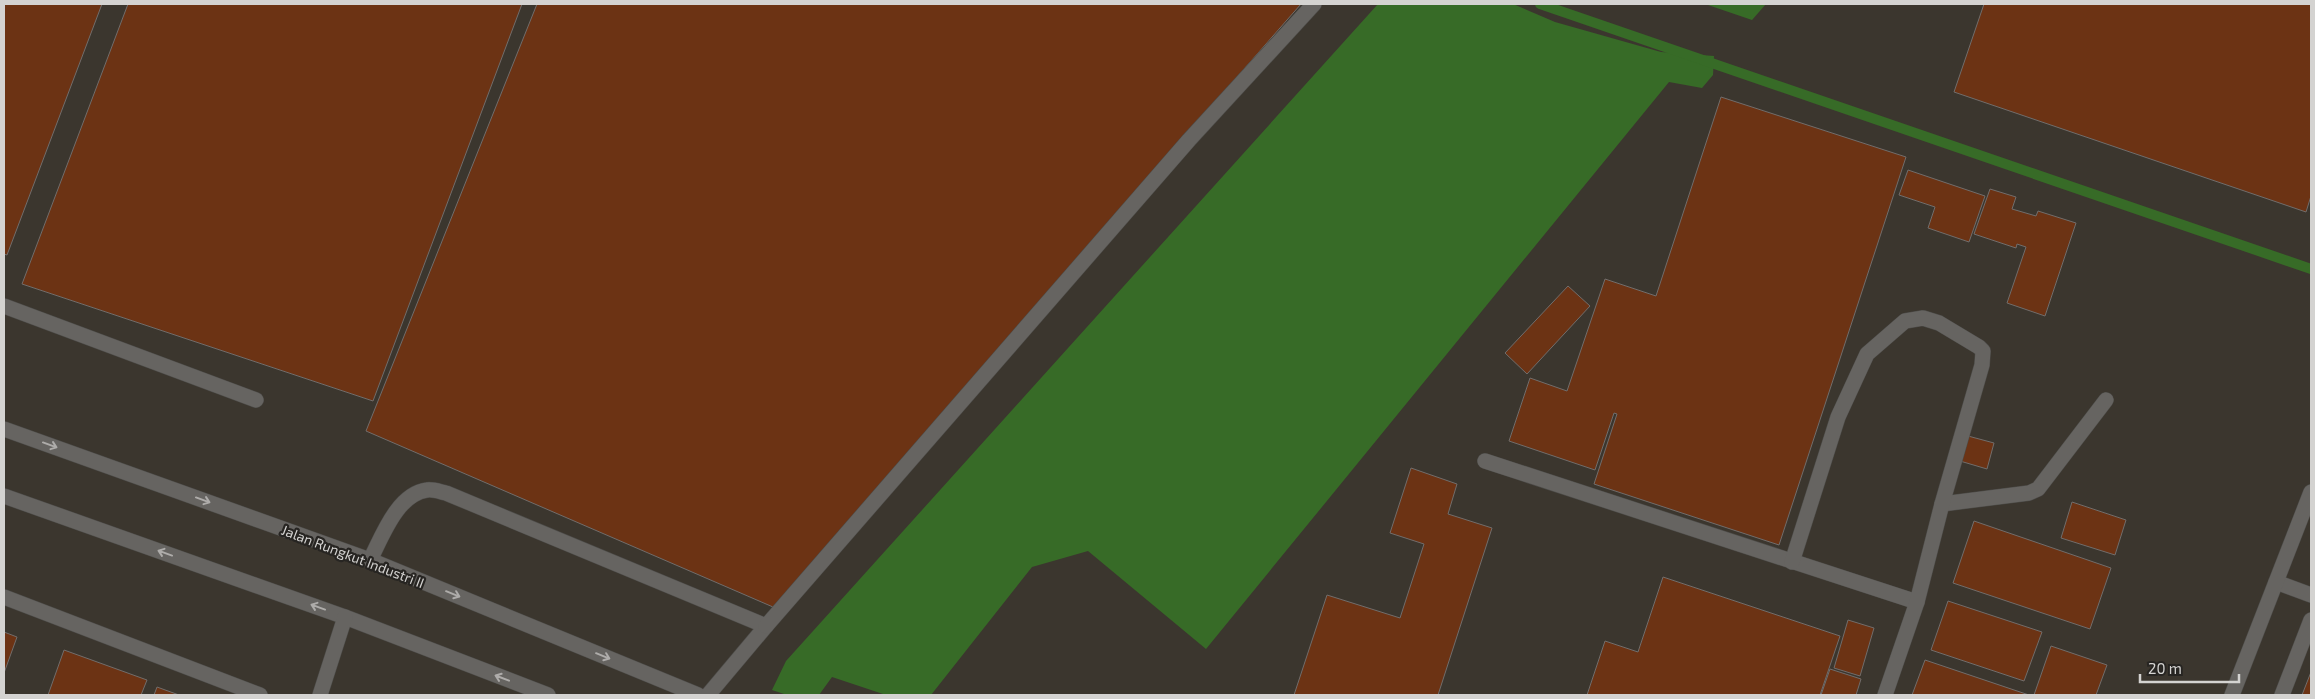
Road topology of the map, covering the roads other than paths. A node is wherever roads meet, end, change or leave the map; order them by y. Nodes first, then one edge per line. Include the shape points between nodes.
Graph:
1 (1314, 4) edge
2 (4, 306) edge
3 (256, 400) dead end
4 (2106, 400) dead end
5 (4, 429) edge
6 (1486, 461) dead end
7 (2311, 492) edge
8 (4, 496) edge
9 (1942, 504) junction
10 (370, 560) junction
11 (1792, 562) junction
12 (2276, 582) junction
13 (2311, 595) edge
14 (4, 597) edge
15 (1917, 602) junction
16 (345, 617) junction
17 (2311, 620) edge
18 (766, 626) junction
19 (260, 695) edge
20 (320, 695) edge
21 (548, 695) edge
22 (698, 695) edge
23 (708, 695) edge
24 (1885, 695) edge
25 (2232, 695) edge
26 (2282, 695) edge

1 - 18 street via 1189,140
2 - 3 street
4 - 9 street via 2038,489 2029,493
5 -> 10 street, Jalan Rungkut Industri II
6 - 11 street
7 - 12 street
16 -> 8 street
9 - 11 street via 1984,358 1983,351 1970,340 1923,318 1906,321 1867,354 1838,418
9 - 15 street
10 - 18 street via 395,513 410,496 427,490 446,492
10 -> 22 street, Jalan Rungkut Industri II
11 - 15 street
12 - 13 street
12 - 25 street
14 - 19 street
15 - 24 street
16 - 20 street
21 -> 16 street
17 - 26 street
18 - 23 street

